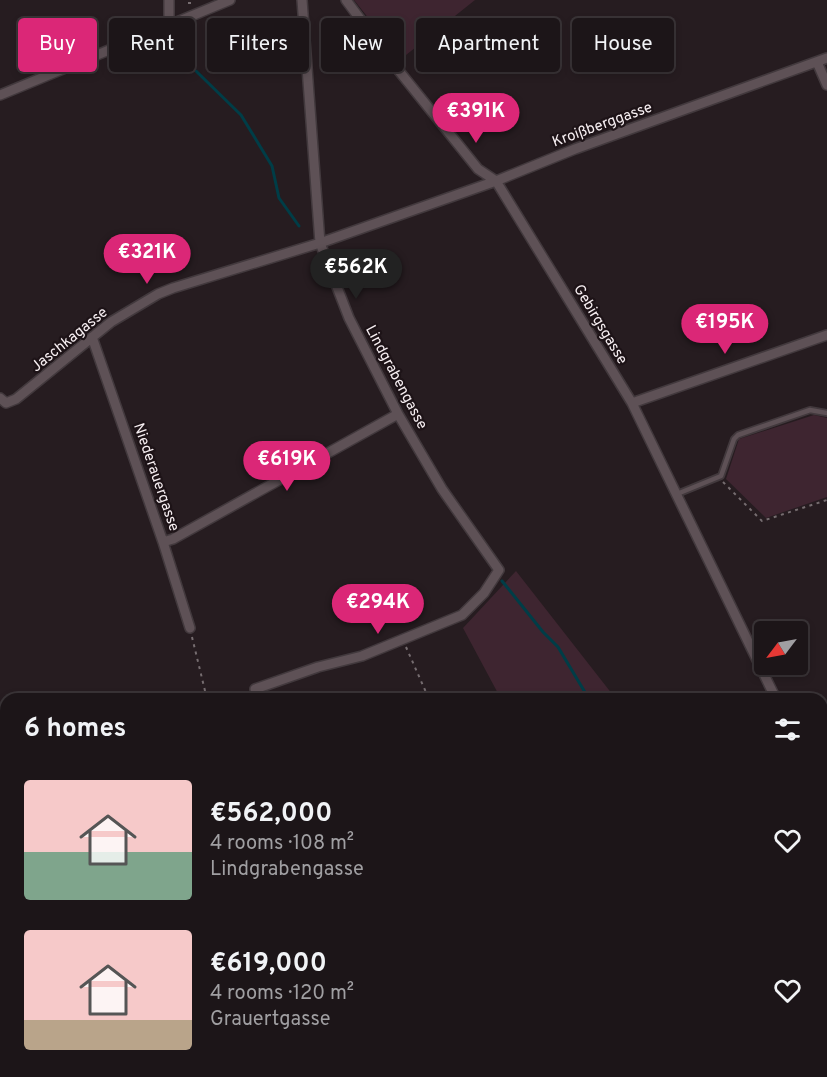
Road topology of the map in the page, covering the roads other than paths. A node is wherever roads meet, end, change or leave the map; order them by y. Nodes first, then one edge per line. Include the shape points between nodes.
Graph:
1 (169, 0) edge
2 (230, 0) edge
3 (302, 0) edge
4 (346, 0) edge
5 (169, 18) edge
6 (186, 18) edge
7 (109, 50) edge
8 (827, 58) edge
9 (817, 62) junction
10 (827, 85) edge
11 (0, 95) edge
12 (496, 181) junction
13 (320, 243) junction
14 (827, 335) edge
15 (92, 337) junction
16 (4, 400) edge
17 (632, 403) junction
18 (827, 413) edge
19 (398, 414) junction
20 (677, 494) junction
21 (163, 542) junction
22 (190, 628) road end
23 (255, 689) dead end
24 (773, 693) edge

1 - 5 street
2 - 6 street
3 - 13 street, Lindgrabengasse
4 - 12 street, Gebirgsgasse via 478,169
7 - 11 street
8 - 9 street, Kroißberggasse
9 - 10 street
9 - 12 street, Kroißberggasse
12 - 13 street, Kroißberggasse
12 - 17 street, Gebirgsgasse
13 - 15 street, Jaschkagasse via 158,294
13 - 19 street, Lindgrabengasse via 349,318
14 - 17 street
15 - 16 street, Jaschkagasse via 28,392
15 - 21 street, Niederauergasse
17 - 20 street, Gebirgsgasse
18 - 20 lane via 810,410 738,435 721,476
19 - 21 street
19 - 23 street, Lindgrabengasse via 442,489 499,570 484,593 462,615 362,656
20 - 24 street, Gebirgsgasse
21 - 22 street, Niederauergasse

